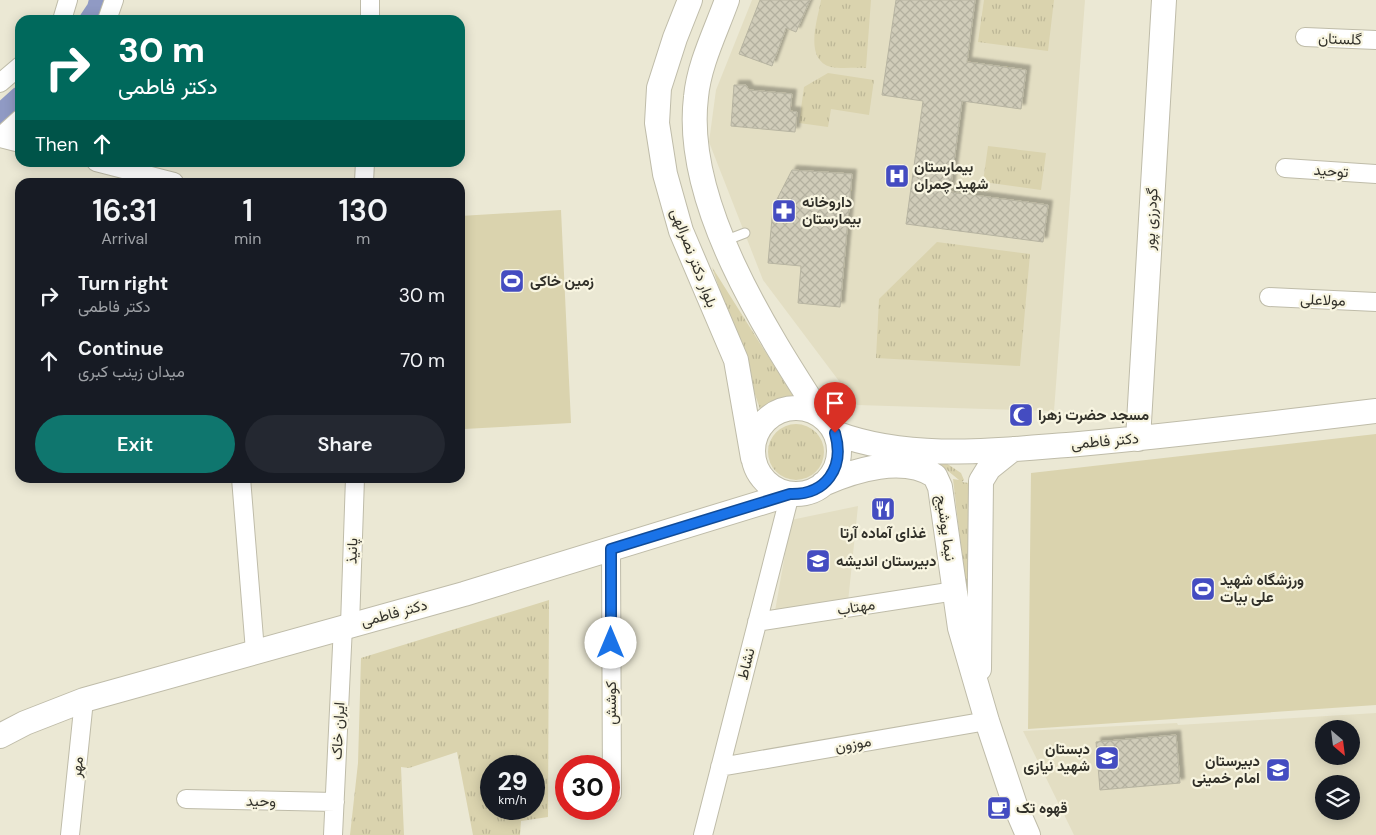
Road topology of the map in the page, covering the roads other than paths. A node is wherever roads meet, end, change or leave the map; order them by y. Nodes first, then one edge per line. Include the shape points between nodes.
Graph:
1 (68, 0) edge
2 (114, 0) edge
3 (370, 0) edge
4 (690, 0) edge
5 (727, 0) edge
6 (1164, 0) edge
7 (64, 15) edge
8 (109, 15) edge
9 (370, 15) edge
10 (1304, 37) dead end
11 (1376, 40) edge
12 (15, 70) edge
13 (0, 83) edge
14 (15, 124) edge
15 (0, 137) edge
16 (15, 142) edge
17 (115, 167) edge
18 (1285, 168) dead end
19 (137, 173) edge
20 (1376, 174) edge
21 (158, 178) edge
22 (734, 237) junction
23 (690, 254) junction
24 (1269, 297) dead end
25 (1376, 302) edge
26 (1376, 411) edge
27 (828, 425) junction
28 (1138, 439) junction
29 (1013, 449) junction
30 (753, 458) junction
31 (242, 483) edge
32 (355, 483) edge
33 (823, 484) junction
34 (790, 494) junction
35 (611, 549) junction
36 (955, 591) junction
37 (757, 622) junction
38 (347, 626) junction
39 (255, 651) junction
40 (979, 694) junction
41 (84, 700) junction
42 (987, 721) junction
43 (0, 736) edge
44 (612, 755) edge
45 (720, 767) junction
46 (186, 799) dead end
47 (335, 802) junction
48 (70, 835) edge
49 (333, 835) edge
50 (703, 835) edge
51 (1028, 835) edge

1 - 7 street
2 - 8 street
3 - 9 street
4 - 23 street, بلوار دکتر نصرالهی via 662,80 657,108 665,174
5 - 22 street via 698,79 694,112 696,155 707,199
6 - 28 street, گودرزی پور
10 - 11 street, گلستان
12 - 13 street
14 - 15 street
15 - 16 street
17 - 19 street
18 - 20 street, توحید
19 - 21 street
22 - 23 street
22 - 27 street via 772,339
23 - 30 street, بلوار دکتر نصرالهی via 736,360
24 - 25 street, مولاعلی
26 - 28 street, دکتر فاطمی
27 - 29 street, دکتر فاطمی via 876,445 929,451
27 - 30 street via 800,408 774,414 756,435
27 - 33 street via 838,444 838,461
28 - 29 street, دکتر فاطمی
29 - 40 street, نیما یوشیج via 989,468 981,481
30 - 34 street via 756,468 770,485
31 - 39 street
32 - 38 street, پانیذ
33 - 34 street via 807,492
33 - 36 street, نیما یوشیج via 848,473 872,468 917,468 935,476 940,487
34 - 35 street, دکتر فاطمی
34 - 37 street, نشاط
35 - 38 street, دکتر فاطمی
35 - 44 street, کوشش
36 - 37 street, مهتاب
36 - 40 street, نیما یوشیج via 960,628
37 - 45 street, نشاط
38 - 39 street, دکتر فاطمی
38 - 47 street, ایران خاک
39 - 41 street, دکتر فاطمی
40 - 42 street, نیما یوشیج
41 - 43 street, دکتر فاطمی
41 - 48 street, مهر
42 - 45 street, موزون
42 - 51 street, نیما یوشیج
45 - 50 street, نشاط
46 - 47 street, وحید
47 - 49 street, ایران خاک

